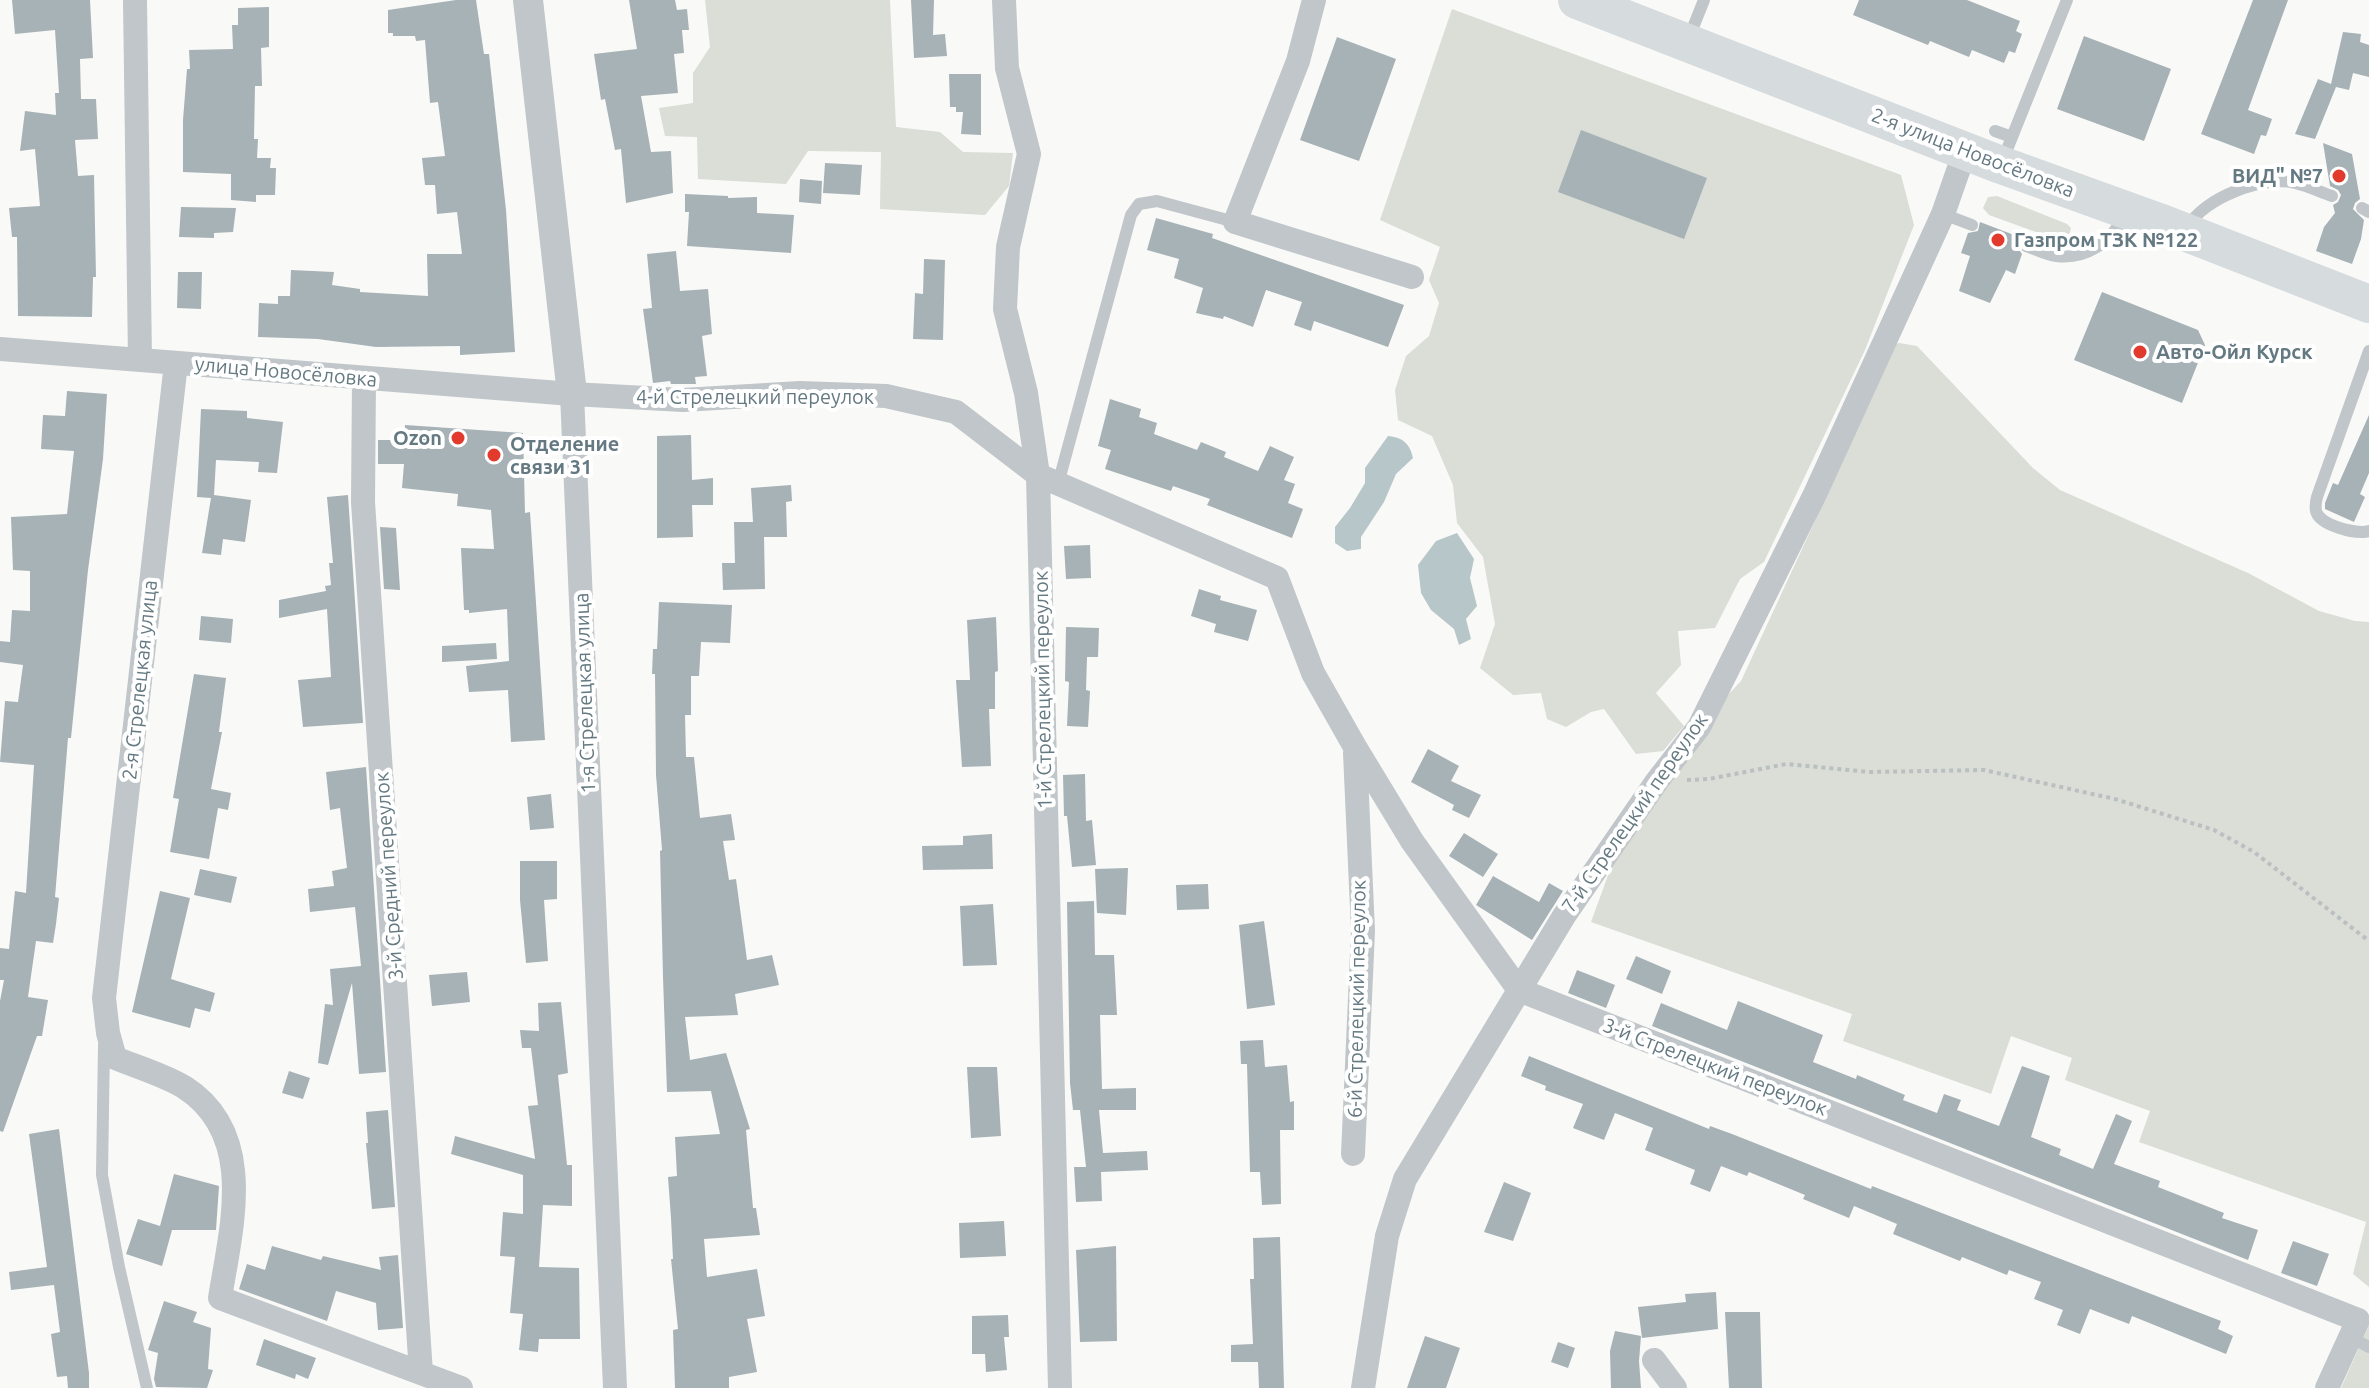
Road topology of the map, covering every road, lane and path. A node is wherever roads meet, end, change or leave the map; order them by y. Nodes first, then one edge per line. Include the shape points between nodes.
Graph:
1 (135, 0) edge
2 (528, 0) edge
3 (1004, 0) edge
4 (1314, 0) edge
5 (1577, 0) edge
6 (1704, 0) edge
7 (2067, 0) edge
8 (1687, 43) junction
9 (1988, 145) junction
10 (2332, 196) dead end
11 (2126, 210) junction
12 (1943, 214) junction
13 (1235, 222) junction
14 (1972, 225) dead end
15 (2186, 232) junction
16 (2026, 246) dead end
17 (1412, 277) dead end
18 (2369, 304) edge
19 (0, 349) edge
20 (2369, 351) edge
21 (140, 360) junction
22 (176, 363) junction
23 (364, 378) junction
24 (572, 394) junction
25 (1048, 480) junction
26 (2369, 531) edge
27 (1355, 747) junction
28 (1657, 781) junction
29 (2369, 941) edge
30 (1519, 990) junction
31 (104, 998) junction
32 (1353, 1154) dead end
33 (2359, 1334) edge
34 (1654, 1360) dead end
35 (421, 1373) junction
36 (147, 1388) edge
37 (461, 1388) edge
38 (615, 1388) edge
39 (1060, 1388) edge
40 (1363, 1388) edge
41 (1675, 1388) edge
42 (2327, 1388) edge

1 - 21 street
2 - 24 street, 1-я Стрелецкая улица
3 - 25 street, 1-й Стрелецкий переулок via 1007,68 1029,154 1008,247 1005,309
4 - 13 street via 1298,61
5 - 8 main road, 2-я улица Новосёловка
6 - 8 lane
7 - 9 lane
8 - 9 main road, 2-я улица Новосёловка
9 - 11 main road, 2-я улица Новосёловка
9 - 12 street, 7-й Стрелецкий переулок
10 - 15 lane via 2294,182 2259,184 2199,213
11 - 15 main road, 2-я улица Новосёловка
11 - 16 lane via 2111,236 2093,250 2054,256
12 - 14 lane
12 - 28 street, 7-й Стрелецкий переулок via 1815,494 1699,727
13 - 17 street
13 - 25 lane via 1157,201 1139,204 1131,215
15 - 18 main road, 2-я улица Новосёловка
19 - 21 street, улица Новосёловка
20 - 26 lane via 2316,510 2321,520 2353,533
21 - 22 street, улица Новосёловка
22 - 23 street, улица Новосёловка
22 - 31 street, 2-я Стрелецкая улица
23 - 24 street, улица Новосёловка
23 - 35 street, 3-й Средний переулок via 363,502
24 - 25 street, 4-й Стрелецкий переулок via 683,400 800,393 886,396 956,412
24 - 38 street, 1-я Стрелецкая улица
25 - 27 street, 4-й Стрелецкий переулок via 1277,578 1313,673
25 - 39 street, 1-й Стрелецкий переулок
27 - 30 street via 1412,841
27 - 32 street, 6-й Стрелецкий переулок via 1363,931
28 - 29 path via 1709,779 1786,764 1870,772 1984,770 2115,799 2214,830 2254,852
28 - 30 street, 7-й Стрелецкий переулок
30 - 33 street, 3-й Стрелецкий переулок
30 - 40 street, 7-й Стрелецкий переулок via 1405,1179 1387,1236
31 - 35 street, 2-я Стрелецкая улица via 115,1058 184,1087 215,1115 229,1144 235,1180 220,1298
31 - 36 lane via 102,1175
33 - 42 street
34 - 41 street
35 - 37 street

